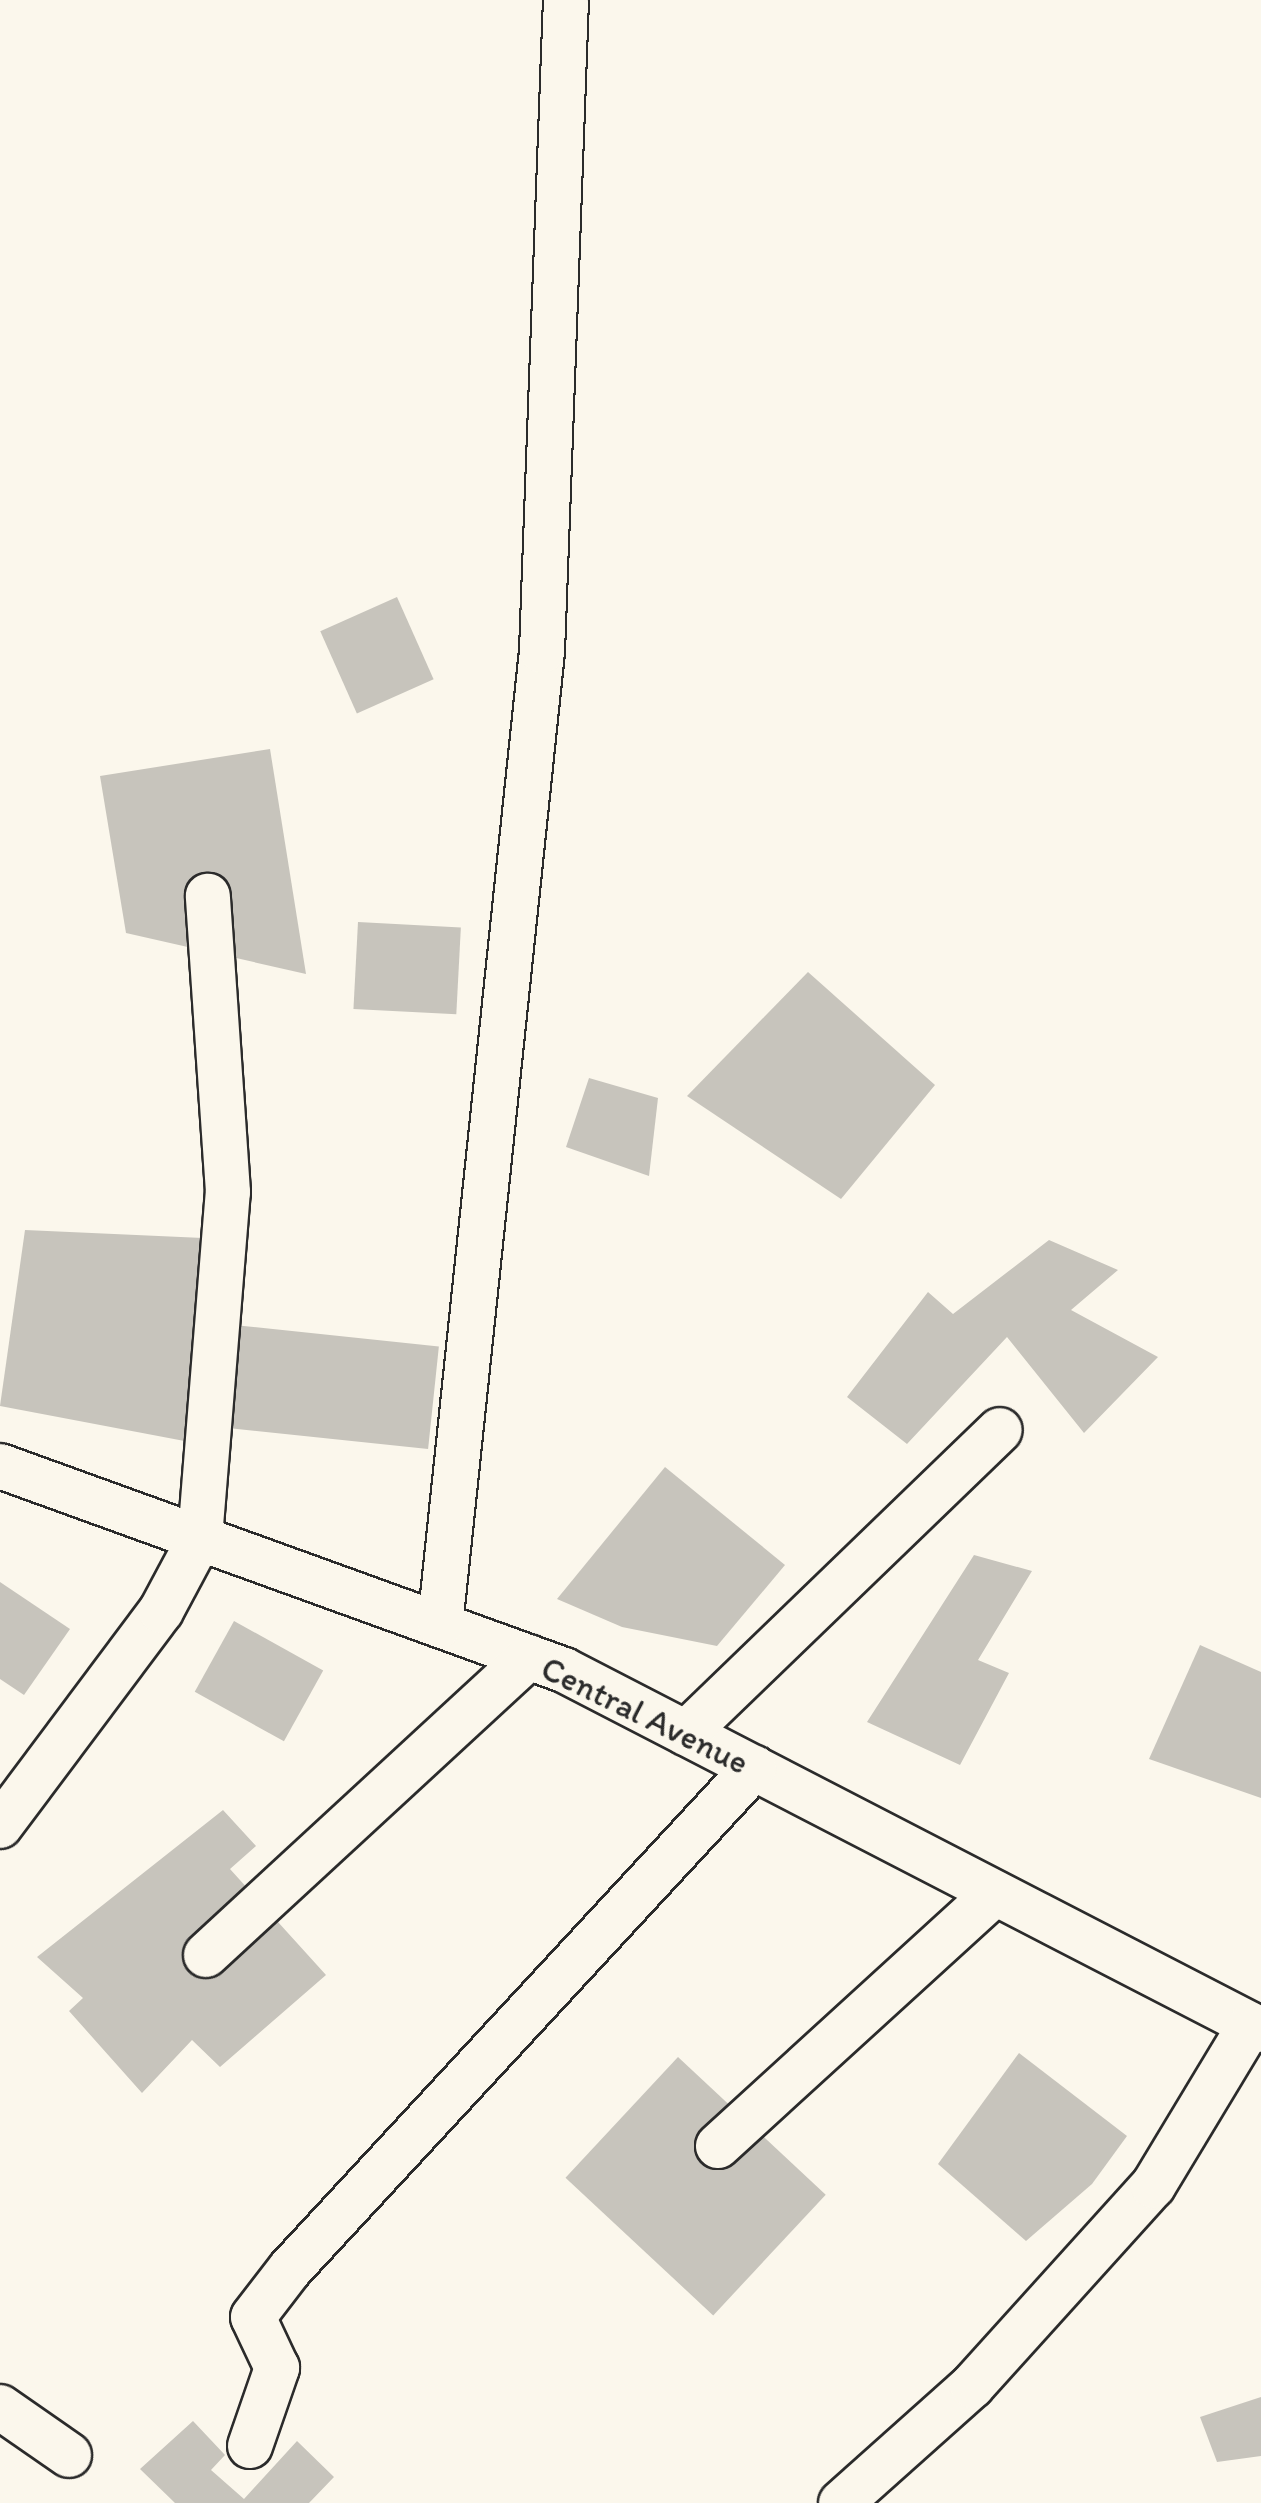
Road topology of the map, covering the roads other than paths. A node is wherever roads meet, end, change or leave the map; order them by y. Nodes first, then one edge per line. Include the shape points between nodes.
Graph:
1 (566, 0) edge
2 (208, 896) dead end
3 (1000, 1430) dead end
4 (0, 1466) edge
5 (200, 1538) junction
6 (440, 1625) junction
7 (529, 1657) junction
8 (686, 1733) junction
9 (754, 1768) junction
10 (0, 1826) edge
11 (995, 1893) junction
12 (206, 1955) dead end
13 (1255, 2028) edge
14 (718, 2146) dead end
15 (0, 2407) edge
16 (250, 2446) dead end
17 (69, 2455) dead end
18 (845, 2502) edge

1 - 6 street via 542,651
2 - 5 street via 228,1192
3 - 8 street
4 - 5 street, Central Avenue
5 - 6 street, Central Avenue
5 - 10 street via 161,1611
6 - 7 street, Central Avenue
7 - 8 street, Central Avenue
7 - 12 street
8 - 9 street, Central Avenue
9 - 11 street, Central Avenue
9 - 16 street via 290,2269 253,2317 277,2368
11 - 13 street, Central Avenue
11 - 14 street
13 - 18 street via 1153,2186 972,2386
15 - 17 street

